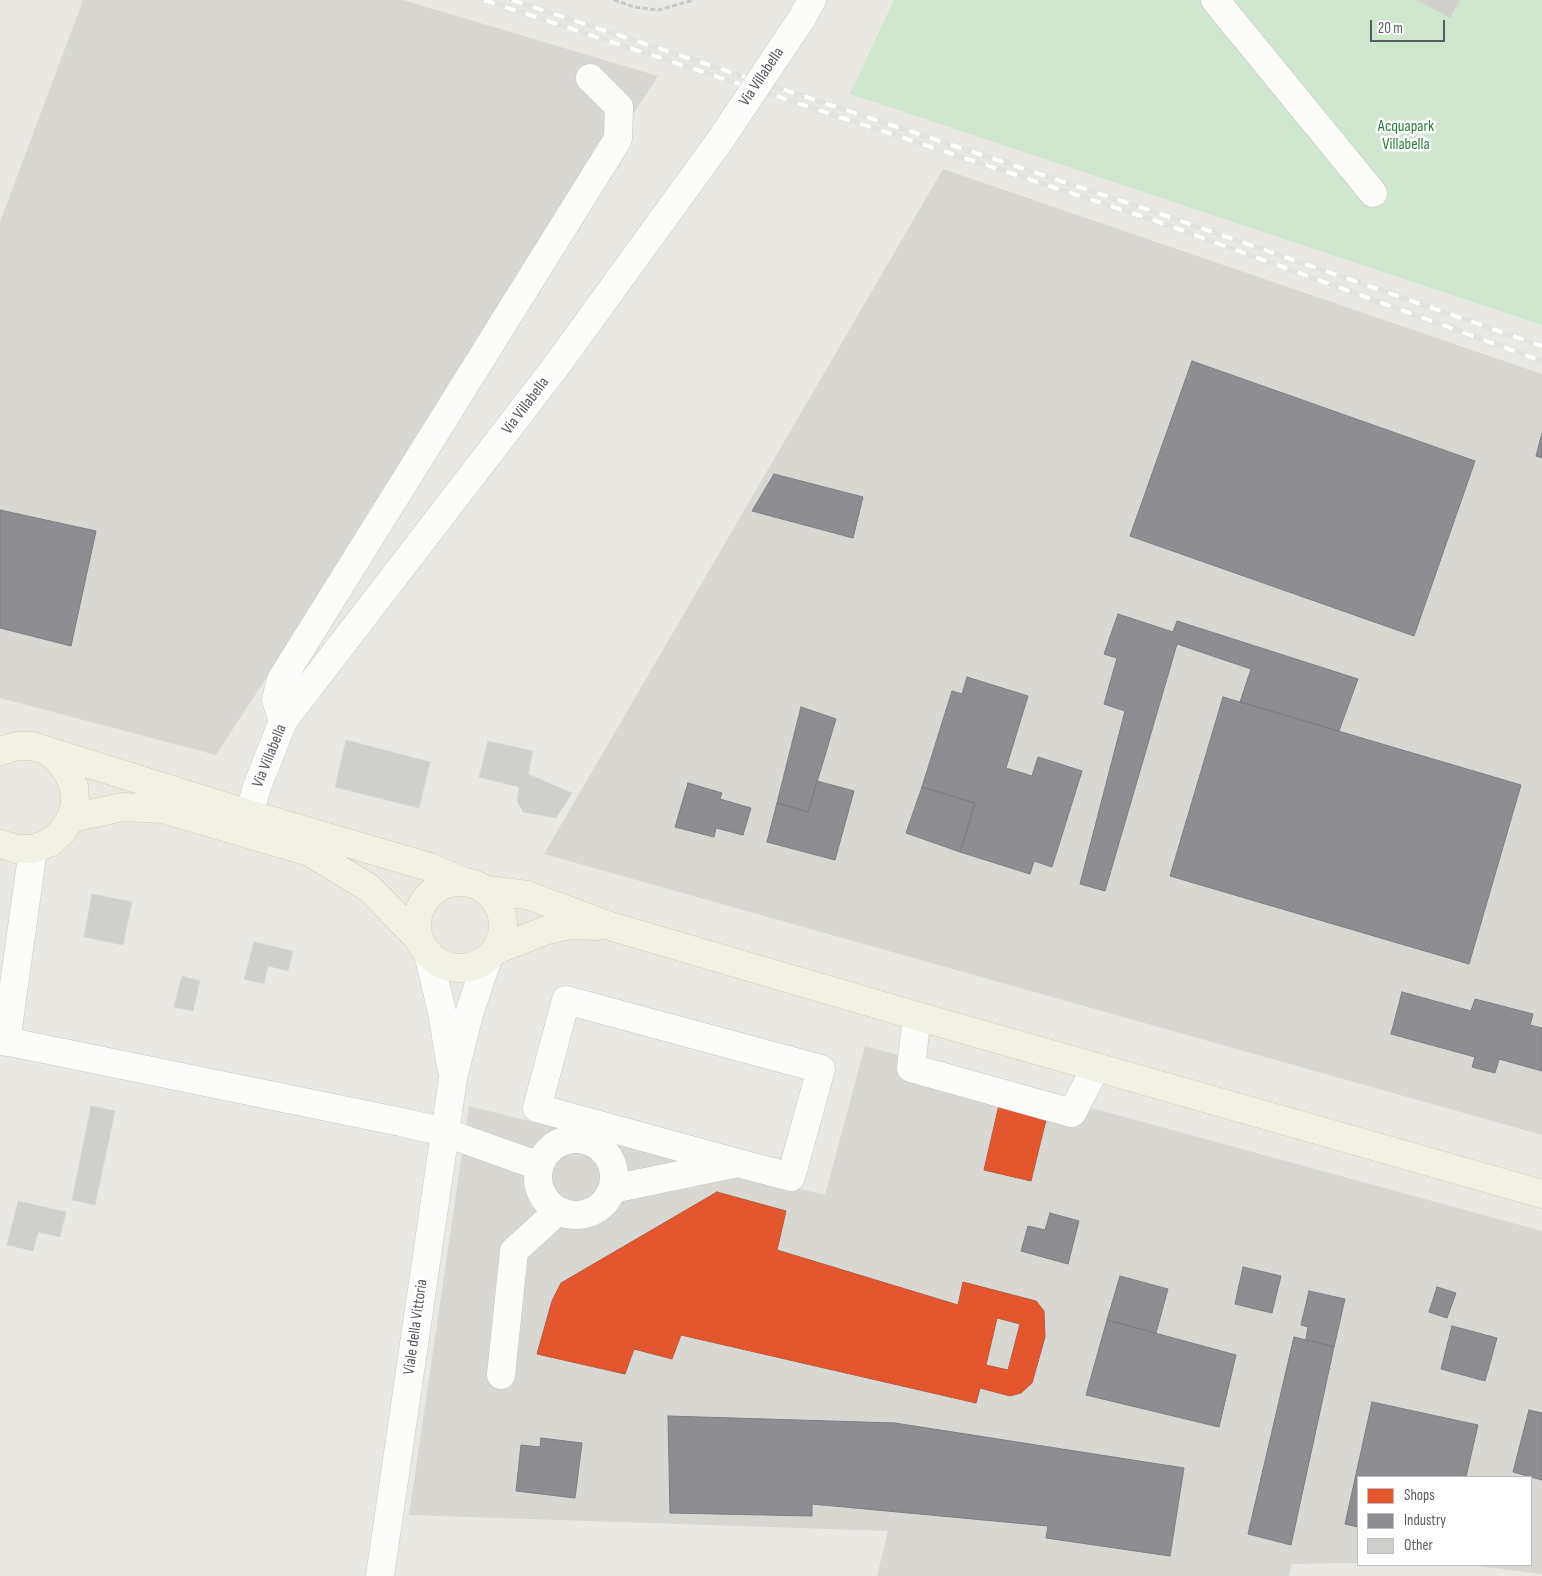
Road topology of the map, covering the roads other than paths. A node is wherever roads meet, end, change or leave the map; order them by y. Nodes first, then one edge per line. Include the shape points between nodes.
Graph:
1 (1215, 0) edge
2 (807, 9) edge
3 (590, 78) dead end
4 (1373, 193) dead end
5 (283, 721) junction
6 (6, 746) edge
7 (46, 751) junction
8 (249, 814) junction
9 (71, 818) junction
10 (0, 844) edge
11 (33, 849) junction
12 (474, 886) junction
13 (613, 927) junction
14 (423, 946) junction
15 (491, 955) junction
16 (917, 1016) junction
17 (3, 1041) edge
18 (1096, 1067) junction
19 (453, 1078) junction
20 (571, 1129) junction
21 (444, 1132) junction
22 (738, 1163) junction
23 (539, 1166) junction
24 (612, 1189) junction
25 (1542, 1194) edge
26 (558, 1211) junction
27 (501, 1375) dead end
28 (380, 1576) edge

1 - 4 street
2 - 5 street, Via Villabella, bridge via 721,139 557,365
3 - 5 street via 619,107 618,139 281,680 276,700
5 - 8 street, Via Villabella
6 - 7 main road via 32,746
7 - 8 main road
7 - 9 main road via 59,760 74,787 75,803
8 - 12 main road via 429,867
9 - 11 main road via 55,838
9 - 14 main road via 123,807 163,809 310,852 369,888
10 - 11 main road via 18,850
11 - 17 street
12 - 13 main road via 527,895
12 - 14 main road via 450,883 439,887 422,904 417,927
12 - 15 main road via 496,900 502,912 502,938
13 - 15 main road via 570,925 547,930
13 - 16 main road
14 - 15 main road via 438,962 450,967 476,966
14 - 19 street, Viale della Vittoria via 442,1012
15 - 19 street, Viale della Vittoria via 470,1014
16 - 18 main road
16 - 18 street via 911,1068 920,1071 1072,1113
17 - 21 street
18 - 25 main road
19 - 21 street, Viale della Vittoria
20 - 22 street
20 - 22 street via 537,1108 566,1000 821,1069 791,1177
20 - 23 street
20 - 24 street via 581,1140 604,1152 614,1176
21 - 23 street
21 - 28 street, Viale della Vittoria
22 - 24 street
23 - 26 street via 541,1192
24 - 26 street via 596,1210 571,1215
26 - 27 street via 514,1251

